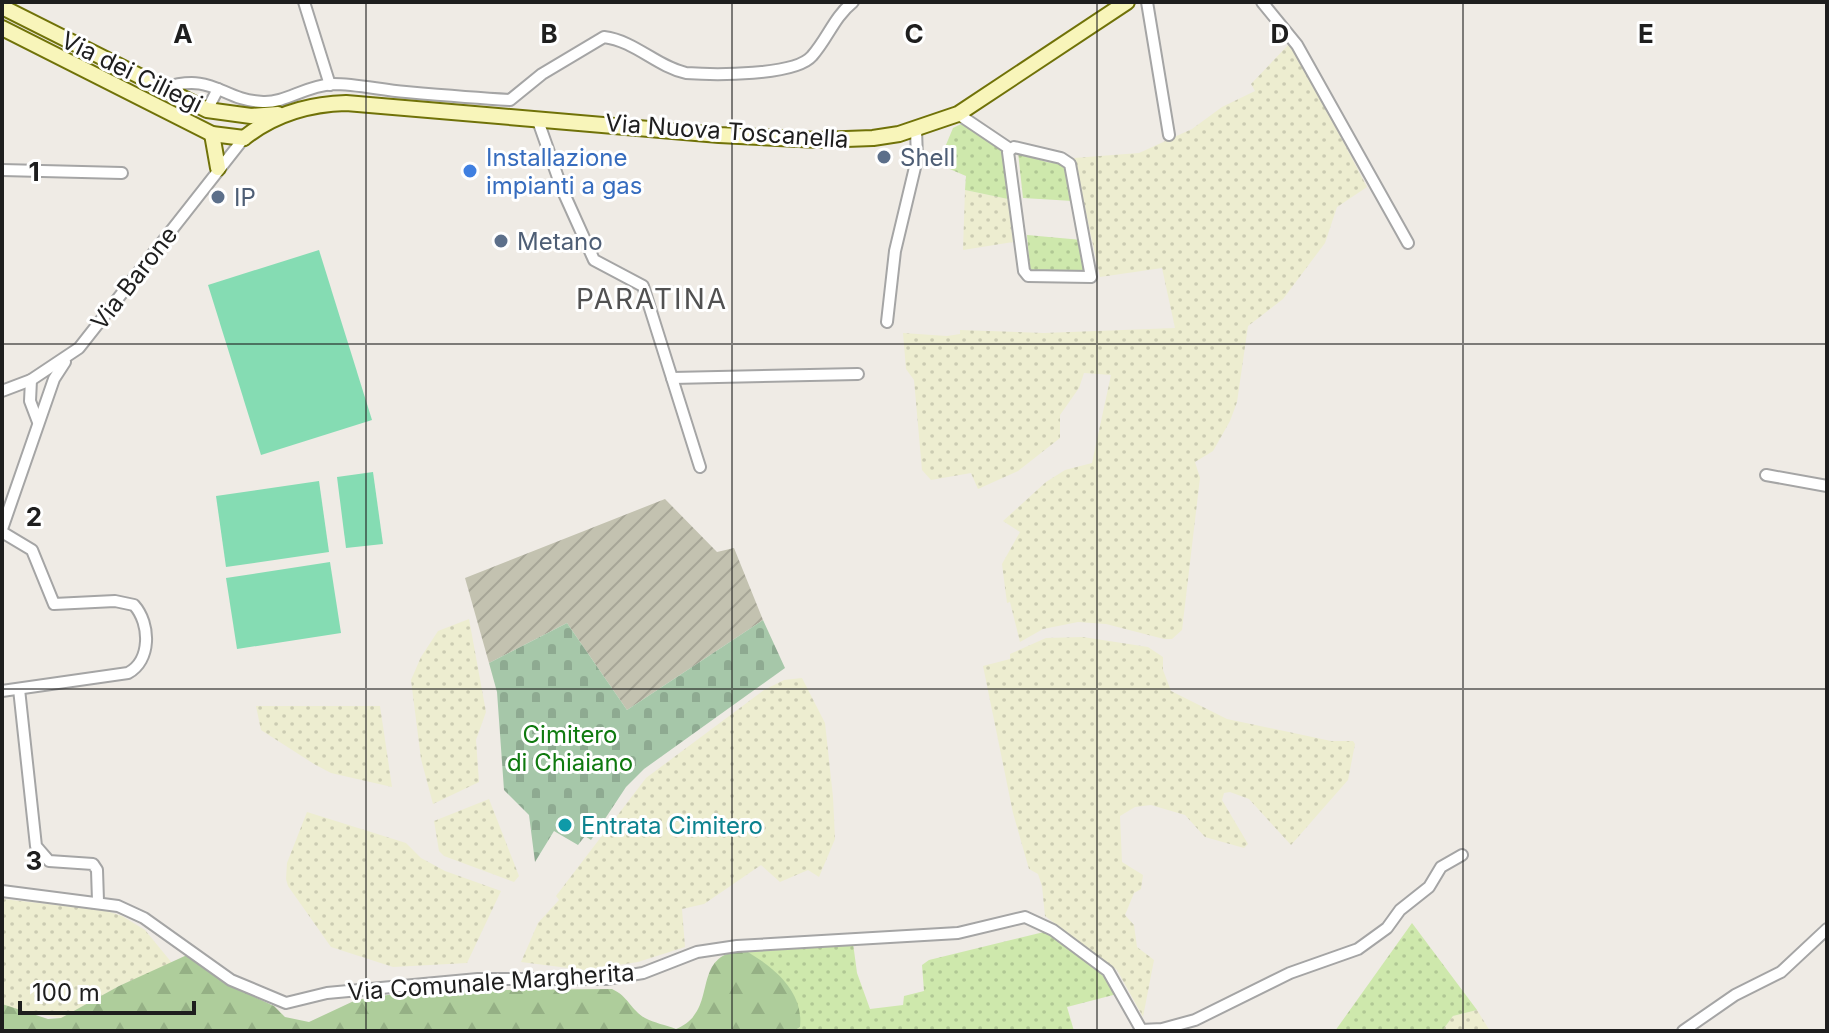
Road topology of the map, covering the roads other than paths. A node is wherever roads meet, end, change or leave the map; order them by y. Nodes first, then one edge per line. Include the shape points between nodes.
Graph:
1 (304, 2) edge
2 (853, 2) edge
3 (1127, 2) edge
4 (1147, 2) edge
5 (1262, 2) edge
6 (2, 7) edge
7 (2, 28) edge
8 (330, 85) junction
9 (163, 88) junction
10 (218, 89) junction
11 (214, 111) junction
12 (291, 112) junction
13 (958, 114) junction
14 (267, 115) joint
15 (537, 118) junction
16 (916, 129) junction
17 (212, 134) junction
18 (1169, 135) dead end
19 (244, 138) junction
20 (1010, 149) junction
21 (218, 168) junction
22 (2, 170) edge
23 (122, 173) dead end
24 (1408, 243) dead end
25 (887, 322) dead end
26 (66, 360) junction
27 (858, 374) dead end
28 (672, 378) junction
29 (31, 380) junction
30 (5, 390) edge
31 (30, 401) junction
32 (44, 407) junction
33 (38, 424) junction
34 (700, 467) dead end
35 (1766, 475) dead end
36 (1827, 486) edge
37 (2, 530) edge
38 (19, 689) junction
39 (2, 691) edge
40 (1462, 855) dead end
41 (2, 891) edge
42 (98, 901) junction
43 (1827, 929) edge
44 (1142, 1031) edge
45 (1683, 1031) edge

1 - 8 street
2 - 8 street via 810,59 785,70 686,73 604,37 510,100
3 - 13 main road, Via Nuova Toscanella
4 - 18 street
5 - 24 street via 1297,45
6 - 9 main road, Via dei Ciliegi
7 - 17 main road, Via dei Ciliegi
8 - 10 street via 305,87 278,102 249,101
9 - 10 street via 186,81
9 - 11 main road, Via dei Ciliegi
10 - 11 street
11 - 14 main road, Via dei Ciliegi
11 - 19 main road via 236,122
12 - 14 main road, Via Nuova Toscanella
12 - 15 main road, Via Nuova Toscanella via 346,103
12 - 19 main road, Via Nuova Toscanella
13 - 16 main road, Via Nuova Toscanella
13 - 20 street
15 - 16 main road, Via Nuova Toscanella via 819,140 873,138
15 - 28 street via 594,260 643,286
16 - 25 street via 917,159 895,251
17 - 19 main road, Via dei Ciliegi
17 - 21 main road
19 - 21 street, Via Barone
20 - 20 street via 1070,164 1091,277 1028,276 1022,263
21 - 26 street, Via Barone
22 - 23 street
26 - 29 street, Via Barone
26 - 32 street
27 - 28 street
28 - 34 street
29 - 30 street, Via Barone
29 - 31 street
29 - 32 street via 39,384
30 - 31 street
31 - 33 street
32 - 33 street
33 - 37 street
35 - 36 street
37 - 38 street via 32,550 54,604 130,603 139,612 145,634 144,659 128,673
38 - 39 street
38 - 42 street via 36,846 49,861 93,864
40 - 44 street via 1441,867 1429,887 1358,949 1290,973 1195,1020
41 - 42 street, Via Comunale Margherita
42 - 44 street, Via Comunale Margherita via 144,918 231,980 286,1003 327,993 478,979 606,979 737,946 958,933 1025,917 1053,930 1108,971
43 - 45 street via 1781,972 1735,995

